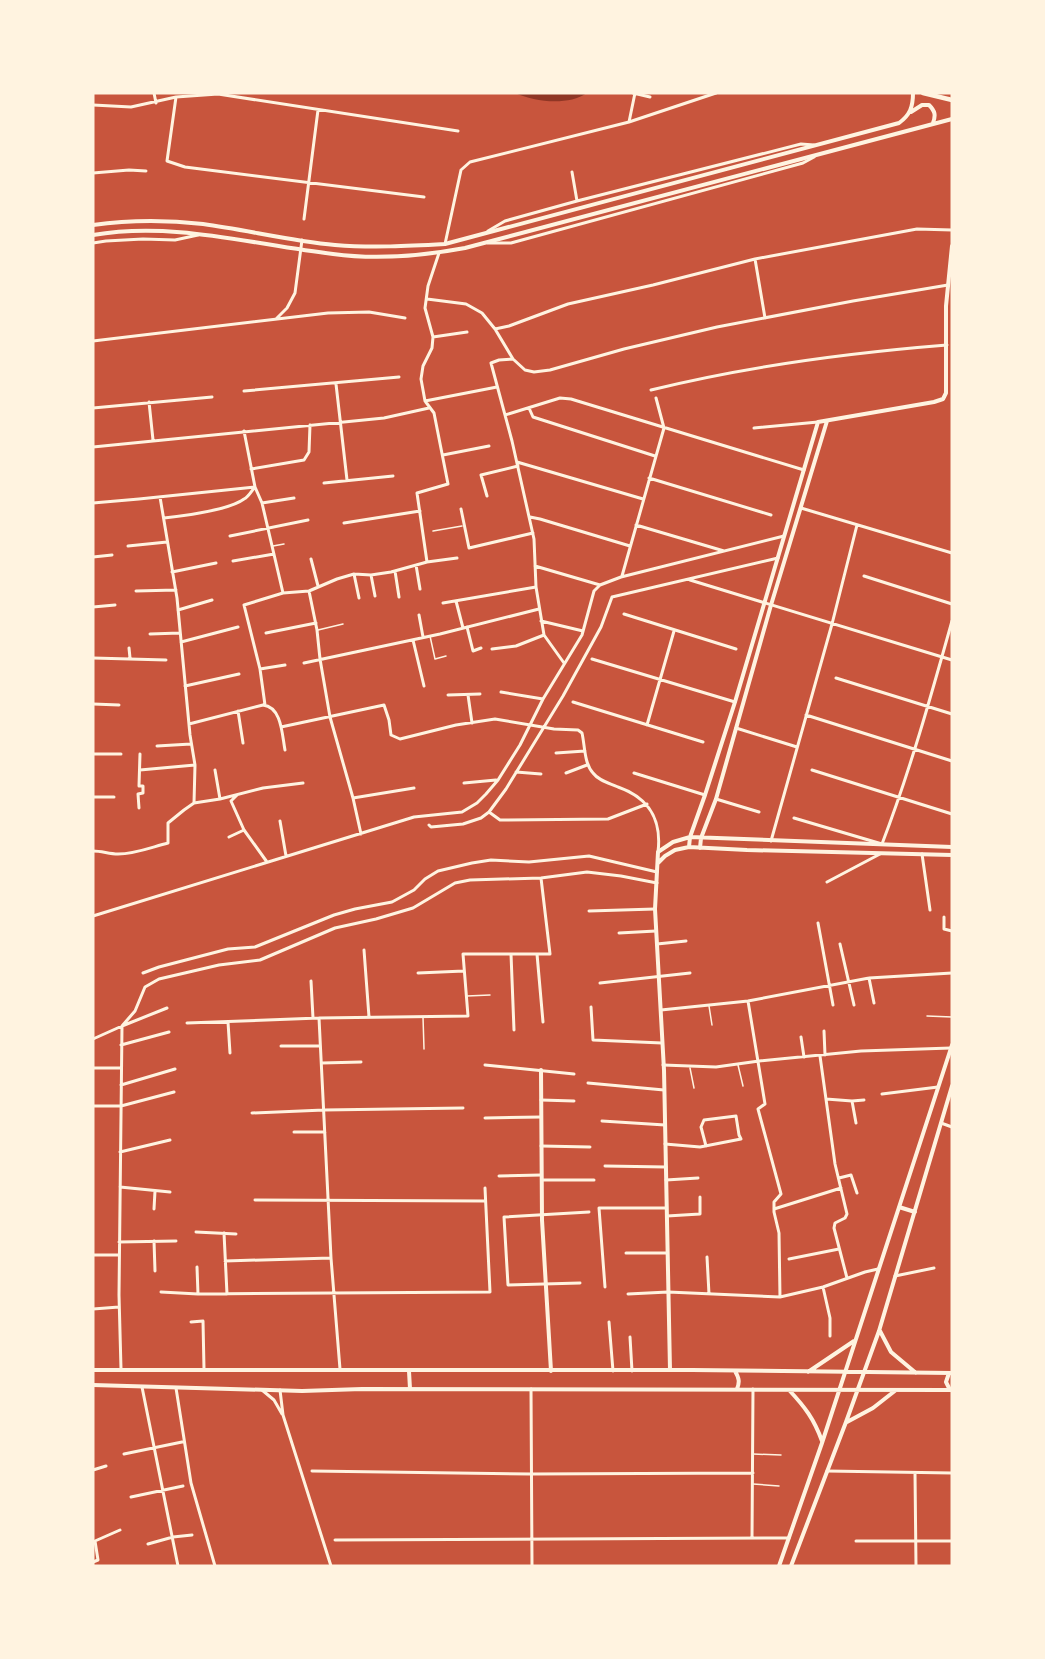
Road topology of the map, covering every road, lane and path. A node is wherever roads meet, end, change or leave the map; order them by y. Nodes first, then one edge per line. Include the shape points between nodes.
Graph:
1 (154, 93) edge
2 (634, 93) edge
3 (716, 93) edge
4 (913, 93) edge
5 (923, 93) edge
6 (176, 97) junction
7 (650, 97) dead end
8 (952, 100) edge
9 (156, 103) junction
10 (93, 105) edge
11 (318, 110) junction
12 (909, 114) junction
13 (952, 120) edge
14 (629, 122) junction
15 (933, 123) junction
16 (458, 131) dead end
17 (818, 145) junction
18 (146, 171) dead end
19 (572, 172) dead end
20 (93, 173) edge
21 (309, 182) junction
22 (424, 197) dead end
23 (576, 201) junction
24 (304, 219) dead end
25 (93, 225) edge
26 (952, 230) edge
27 (484, 233) junction
28 (204, 234) junction
29 (93, 235) edge
30 (302, 240) junction
31 (93, 243) edge
32 (445, 244) junction
33 (952, 246) edge
34 (300, 249) junction
35 (439, 253) junction
36 (755, 259) junction
37 (948, 285) junction
38 (427, 299) junction
39 (405, 318) dead end
40 (765, 318) junction
41 (276, 320) junction
42 (495, 329) junction
43 (466, 332) dead end
44 (433, 337) junction
45 (93, 341) edge
46 (946, 345) junction
47 (513, 359) junction
48 (399, 378) dead end
49 (335, 383) junction
50 (498, 387) junction
51 (651, 390) dead end
52 (244, 391) dead end
53 (212, 397) dead end
54 (656, 398) dead end
55 (425, 401) junction
56 (149, 402) junction
57 (93, 408) edge
58 (429, 408) junction
59 (529, 408) junction
60 (505, 415) junction
61 (827, 421) junction
62 (341, 422) junction
63 (818, 422) junction
64 (310, 425) junction
65 (664, 428) junction
66 (754, 428) dead end
67 (244, 431) junction
68 (153, 440) junction
69 (489, 446) dead end
70 (93, 447) edge
71 (443, 455) junction
72 (655, 456) junction
73 (518, 464) junction
74 (251, 469) junction
75 (804, 470) junction
76 (393, 476) dead end
77 (650, 478) junction
78 (347, 480) junction
79 (324, 483) dead end
80 (255, 487) junction
81 (487, 496) dead end
82 (160, 497) junction
83 (294, 498) dead end
84 (644, 499) junction
85 (93, 503) edge
86 (262, 503) junction
87 (460, 508) dead end
88 (801, 508) junction
89 (420, 511) junction
90 (771, 515) dead end
91 (164, 518) junction
92 (530, 518) junction
93 (308, 520) dead end
94 (344, 523) dead end
95 (464, 525) junction
96 (636, 525) junction
97 (857, 525) junction
98 (268, 528) junction
99 (434, 531) dead end
100 (533, 533) junction
101 (230, 536) dead end
102 (784, 536) junction
103 (167, 542) junction
104 (284, 544) dead end
105 (128, 546) dead end
106 (272, 546) junction
107 (630, 546) junction
108 (726, 551) junction
109 (952, 553) edge
110 (274, 554) junction
111 (112, 555) dead end
112 (93, 556) edge
113 (457, 558) dead end
114 (778, 558) junction
115 (311, 559) dead end
116 (233, 561) dead end
117 (427, 562) junction
118 (216, 563) dead end
119 (416, 565) junction
120 (535, 566) junction
121 (394, 571) junction
122 (172, 572) junction
123 (354, 574) junction
124 (371, 574) junction
125 (864, 576) dead end
126 (621, 577) junction
127 (688, 579) junction
128 (600, 585) junction
129 (318, 586) junction
130 (536, 587) junction
131 (420, 589) dead end
132 (136, 591) dead end
133 (176, 591) junction
134 (309, 591) junction
135 (283, 593) junction
136 (375, 596) dead end
137 (399, 597) dead end
138 (359, 598) dead end
139 (212, 600) dead end
140 (456, 601) junction
141 (443, 603) dead end
142 (764, 603) junction
143 (115, 604) dead end
144 (952, 604) edge
145 (771, 605) junction
146 (93, 607) edge
147 (539, 609) junction
148 (178, 610) junction
149 (624, 614) dead end
150 (419, 615) dead end
151 (542, 621) junction
152 (952, 621) edge
153 (316, 623) junction
154 (343, 624) dead end
155 (832, 624) junction
156 (238, 627) dead end
157 (465, 628) junction
158 (317, 630) junction
159 (674, 630) junction
160 (583, 631) junction
161 (180, 633) junction
162 (266, 633) dead end
163 (150, 634) dead end
164 (544, 635) junction
165 (430, 636) junction
166 (423, 637) junction
167 (413, 640) junction
168 (181, 642) junction
169 (129, 648) dead end
170 (480, 648) dead end
171 (492, 649) dead end
172 (736, 649) dead end
173 (446, 656) dead end
174 (942, 657) junction
175 (93, 658) edge
176 (130, 658) junction
177 (320, 659) junction
178 (592, 659) dead end
179 (166, 660) dead end
180 (952, 660) edge
181 (304, 663) dead end
182 (564, 663) junction
183 (285, 665) dead end
184 (260, 669) junction
185 (239, 674) dead end
186 (836, 678) dead end
187 (660, 680) junction
188 (185, 686) junction
189 (424, 686) dead end
190 (501, 692) dead end
191 (480, 694) dead end
192 (448, 695) dead end
193 (468, 695) junction
194 (543, 699) junction
195 (573, 702) dead end
196 (735, 702) junction
197 (93, 704) edge
198 (119, 705) dead end
199 (265, 705) junction
200 (928, 707) junction
201 (238, 711) junction
202 (952, 714) edge
203 (806, 715) junction
204 (330, 717) junction
205 (472, 723) junction
206 (189, 724) junction
207 (531, 724) junction
208 (647, 725) junction
209 (281, 727) junction
210 (545, 728) junction
211 (735, 728) junction
212 (703, 742) dead end
213 (243, 743) dead end
214 (191, 744) junction
215 (157, 746) dead end
216 (797, 747) junction
217 (285, 750) dead end
218 (915, 750) junction
219 (585, 751) junction
220 (556, 753) dead end
221 (93, 754) edge
222 (121, 754) dead end
223 (140, 754) dead end
224 (952, 761) edge
225 (195, 765) junction
226 (587, 765) junction
227 (139, 770) junction
228 (812, 770) dead end
229 (215, 771) dead end
230 (516, 772) junction
231 (566, 773) dead end
232 (634, 773) dead end
233 (541, 774) dead end
234 (498, 780) junction
235 (303, 783) dead end
236 (464, 783) dead end
237 (414, 788) dead end
238 (237, 795) junction
239 (705, 795) junction
240 (93, 797) edge
241 (114, 797) dead end
242 (353, 798) junction
243 (900, 798) junction
244 (220, 799) junction
245 (716, 800) junction
246 (194, 803) junction
247 (647, 804) junction
248 (139, 808) dead end
249 (489, 812) junction
250 (759, 812) dead end
251 (952, 814) edge
252 (794, 818) dead end
253 (280, 821) dead end
254 (429, 825) dead end
255 (244, 830) junction
256 (361, 834) junction
257 (229, 837) dead end
258 (690, 837) junction
259 (701, 838) junction
260 (771, 841) junction
261 (882, 844) junction
262 (689, 847) junction
263 (952, 847) edge
264 (700, 848) junction
265 (93, 851) edge
266 (658, 852) junction
267 (882, 853) junction
268 (922, 854) junction
269 (952, 855) edge
270 (286, 856) junction
271 (267, 862) junction
272 (658, 863) junction
273 (657, 872) junction
274 (541, 878) junction
275 (827, 882) dead end
276 (657, 883) junction
277 (655, 909) junction
278 (930, 910) dead end
279 (589, 912) dead end
280 (93, 916) edge
281 (944, 917) dead end
282 (818, 923) dead end
283 (657, 931) junction
284 (952, 931) edge
285 (619, 933) dead end
286 (686, 941) dead end
287 (657, 944) junction
288 (840, 944) dead end
289 (364, 950) dead end
290 (511, 954) junction
291 (537, 954) junction
292 (464, 971) junction
293 (143, 973) dead end
294 (417, 973) dead end
295 (690, 973) dead end
296 (952, 973) edge
297 (659, 976) junction
298 (868, 978) junction
299 (311, 981) dead end
300 (848, 981) junction
301 (600, 983) dead end
302 (828, 985) junction
303 (490, 995) dead end
304 (466, 996) junction
305 (748, 1001) junction
306 (874, 1003) dead end
307 (833, 1005) dead end
308 (854, 1005) dead end
309 (709, 1006) junction
310 (591, 1007) dead end
311 (167, 1008) dead end
312 (661, 1010) junction
313 (927, 1016) dead end
314 (369, 1017) junction
315 (423, 1017) junction
316 (952, 1017) edge
317 (313, 1018) junction
318 (319, 1018) junction
319 (228, 1021) junction
320 (543, 1022) dead end
321 (187, 1023) dead end
322 (712, 1025) dead end
323 (122, 1026) junction
324 (514, 1030) dead end
325 (824, 1031) dead end
326 (169, 1032) dead end
327 (801, 1037) dead end
328 (93, 1038) edge
329 (662, 1043) junction
330 (121, 1045) junction
331 (281, 1046) dead end
332 (320, 1046) junction
333 (952, 1047) edge
334 (424, 1049) dead end
335 (230, 1053) dead end
336 (825, 1055) junction
337 (820, 1056) junction
338 (804, 1057) junction
339 (759, 1061) junction
340 (361, 1062) dead end
341 (322, 1063) junction
342 (738, 1064) junction
343 (485, 1065) dead end
344 (663, 1065) junction
345 (690, 1067) junction
346 (93, 1068) edge
347 (121, 1068) junction
348 (175, 1069) dead end
349 (541, 1070) junction
350 (574, 1074) dead end
351 (588, 1083) dead end
352 (121, 1085) junction
353 (743, 1086) dead end
354 (952, 1086) edge
355 (938, 1087) junction
356 (694, 1088) dead end
357 (664, 1090) junction
358 (174, 1092) dead end
359 (882, 1094) dead end
360 (826, 1099) junction
361 (541, 1100) junction
362 (864, 1100) dead end
363 (574, 1101) dead end
364 (852, 1101) junction
365 (93, 1106) edge
366 (121, 1106) junction
367 (462, 1108) dead end
368 (324, 1110) junction
369 (252, 1113) dead end
370 (541, 1117) junction
371 (485, 1118) dead end
372 (602, 1121) dead end
373 (856, 1123) dead end
374 (941, 1123) junction
375 (665, 1125) junction
376 (952, 1127) edge
377 (294, 1132) dead end
378 (325, 1132) junction
379 (170, 1140) dead end
380 (665, 1144) junction
381 (541, 1146) junction
382 (706, 1146) junction
383 (590, 1147) dead end
384 (120, 1152) junction
385 (605, 1166) dead end
386 (666, 1167) junction
387 (499, 1176) dead end
388 (542, 1177) junction
389 (698, 1178) dead end
390 (838, 1178) junction
391 (594, 1180) dead end
392 (666, 1180) junction
393 (120, 1187) junction
394 (485, 1188) dead end
395 (840, 1188) junction
396 (155, 1191) junction
397 (170, 1192) dead end
398 (857, 1193) dead end
399 (700, 1197) dead end
400 (255, 1200) dead end
401 (328, 1200) junction
402 (485, 1201) junction
403 (899, 1207) junction
404 (666, 1208) junction
405 (154, 1209) dead end
406 (774, 1209) junction
407 (589, 1212) dead end
408 (915, 1212) junction
409 (542, 1216) junction
410 (667, 1216) junction
411 (196, 1232) dead end
412 (224, 1233) junction
413 (236, 1234) dead end
414 (154, 1241) junction
415 (176, 1241) dead end
416 (119, 1242) junction
417 (839, 1249) junction
418 (626, 1253) dead end
419 (119, 1254) junction
420 (667, 1254) junction
421 (93, 1255) edge
422 (707, 1257) dead end
423 (331, 1258) junction
424 (789, 1259) dead end
425 (225, 1261) junction
426 (197, 1267) dead end
427 (934, 1268) dead end
428 (878, 1269) junction
429 (155, 1271) dead end
430 (895, 1276) junction
431 (847, 1278) junction
432 (580, 1283) dead end
433 (546, 1284) junction
434 (605, 1287) dead end
435 (823, 1287) junction
436 (161, 1292) dead end
437 (668, 1292) junction
438 (334, 1293) junction
439 (198, 1294) junction
440 (227, 1294) junction
441 (628, 1294) dead end
442 (709, 1294) junction
443 (780, 1297) junction
444 (119, 1307) junction
445 (93, 1309) edge
446 (191, 1322) dead end
447 (609, 1322) dead end
448 (879, 1330) junction
449 (830, 1336) dead end
450 (630, 1337) dead end
451 (855, 1340) junction
452 (340, 1370) junction
453 (670, 1370) junction
454 (93, 1371) edge
455 (121, 1371) junction
456 (204, 1371) junction
457 (409, 1371) junction
458 (551, 1371) junction
459 (613, 1371) junction
460 (632, 1371) junction
461 (735, 1371) junction
462 (807, 1372) junction
463 (844, 1372) junction
464 (864, 1373) junction
465 (916, 1373) junction
466 (950, 1373) edge
467 (93, 1385) edge
468 (142, 1387) junction
469 (176, 1388) junction
470 (410, 1389) junction
471 (531, 1389) junction
472 (737, 1389) junction
473 (753, 1389) junction
474 (789, 1389) junction
475 (858, 1389) junction
476 (262, 1390) junction
477 (280, 1390) junction
478 (839, 1390) junction
479 (897, 1390) junction
480 (951, 1390) edge
481 (283, 1415) junction
482 (846, 1422) junction
483 (182, 1442) dead end
484 (822, 1443) junction
485 (155, 1447) junction
486 (124, 1454) dead end
487 (753, 1454) junction
488 (781, 1455) dead end
489 (106, 1466) dead end
490 (93, 1470) edge
491 (312, 1471) dead end
492 (827, 1471) junction
493 (753, 1473) junction
494 (915, 1473) junction
495 (952, 1473) edge
496 (531, 1474) junction
497 (752, 1484) junction
498 (183, 1486) dead end
499 (779, 1486) dead end
500 (163, 1490) junction
501 (131, 1497) dead end
502 (120, 1530) dead end
503 (192, 1535) dead end
504 (173, 1538) junction
505 (752, 1538) junction
506 (789, 1538) junction
507 (532, 1539) junction
508 (335, 1540) dead end
509 (916, 1540) junction
510 (856, 1541) dead end
511 (952, 1541) edge
512 (148, 1544) dead end
513 (93, 1562) edge
514 (178, 1566) edge
515 (215, 1566) edge
516 (331, 1566) edge
517 (532, 1566) edge
518 (779, 1566) edge
519 (791, 1566) edge
520 (916, 1566) edge

1 - 9 street
2 - 7 street
2 - 14 street
3 - 14 street
4 - 12 main road
5 - 8 main road
6 - 9 street
6 - 11 street via 218,94
6 - 21 street via 167,161 185,167
9 - 10 street via 131,107
11 - 16 street
11 - 21 street
12 - 15 main road via 929,105 936,117
12 - 17 main road via 898,123
13 - 15 main road
14 - 32 street via 470,162 461,170
15 - 35 main road
17 - 23 street via 801,144
17 - 27 main road
18 - 20 street
19 - 23 street
21 - 22 street
21 - 24 street
23 - 27 street via 505,221
25 - 30 main road via 192,224
26 - 36 street via 917,229
27 - 32 main road
28 - 29 main road via 139,231
28 - 31 street via 175,240
28 - 34 main road
30 - 32 main road via 370,247
30 - 34 street
33 - 37 main road
34 - 35 main road via 368,257
34 - 41 street via 295,293
35 - 38 street
36 - 40 street
36 - 42 street via 568,304
37 - 40 street
37 - 46 main road
38 - 42 street via 466,304
38 - 44 street via 425,308
39 - 41 street via 369,312
40 - 47 street via 624,349 550,370 525,370
41 - 45 street
42 - 47 street
43 - 44 street
44 - 55 street via 421,379
46 - 51 street via 792,363
46 - 61 main road via 943,399
47 - 50 street via 491,363
48 - 49 street
49 - 52 street
49 - 62 street
50 - 55 street
50 - 60 street
53 - 56 street
54 - 65 street
55 - 58 street
56 - 57 street
56 - 68 street
58 - 62 street
58 - 71 street via 434,413
59 - 60 street
59 - 65 street via 560,398 571,399
59 - 72 street via 533,417
60 - 73 street
61 - 63 main road
61 - 88 main road
62 - 64 street
62 - 78 street
63 - 66 street
63 - 75 main road
64 - 67 street
64 - 74 street via 309,452 304,460
65 - 72 street
65 - 75 street
67 - 68 street
67 - 74 street
68 - 70 street
69 - 71 street
71 - 89 street via 448,484 417,493
72 - 77 street
73 - 81 street via 481,475
73 - 84 street
73 - 92 street
74 - 80 street
75 - 102 main road
76 - 78 street
77 - 84 street
77 - 90 street
78 - 79 street
80 - 82 street
80 - 86 street
80 - 91 street via 235,503
82 - 85 street
82 - 91 street
83 - 86 street
84 - 96 street
86 - 98 street
87 - 95 street
88 - 97 street
88 - 145 main road
89 - 94 street
89 - 117 street
91 - 103 street
92 - 100 street
92 - 107 street
93 - 98 street
95 - 99 lane
95 - 100 street via 469,548
96 - 107 street
96 - 108 street
97 - 109 street
97 - 155 street
98 - 101 street
98 - 106 street
100 - 120 street
102 - 108 street
102 - 114 main road
103 - 105 street
103 - 122 street
104 - 106 lane
106 - 110 street
107 - 126 street
108 - 126 street
110 - 116 street
110 - 135 street
111 - 112 street
113 - 117 street
114 - 127 street
114 - 142 main road
115 - 129 street
117 - 119 street
118 - 122 street
119 - 121 street
119 - 131 street
120 - 128 street
120 - 130 street
121 - 124 street
121 - 137 street
122 - 133 street
123 - 124 street
123 - 129 street
123 - 138 street
124 - 136 street
125 - 144 street
126 - 128 street
127 - 142 street
127 - 210 street via 612,597 601,627
128 - 160 street via 594,591
129 - 134 street
130 - 140 street
130 - 147 street
132 - 133 street
133 - 148 street
134 - 135 street
134 - 153 street
135 - 184 street via 244,605
139 - 148 street
140 - 141 street
140 - 157 street
142 - 145 street
142 - 196 main road
143 - 146 street
145 - 155 street
145 - 211 main road
147 - 151 street
147 - 157 street
148 - 161 street
149 - 159 street
150 - 166 street
151 - 160 street
151 - 164 street
152 - 174 street
153 - 158 street
153 - 162 street
154 - 158 lane
155 - 174 street
155 - 203 street
156 - 168 street
157 - 165 street
157 - 170 street via 473,651
158 - 177 street
159 - 172 street
159 - 187 street
160 - 182 street
161 - 163 street
161 - 168 street
164 - 171 street via 516,646
164 - 182 street
165 - 166 street
165 - 173 lane via 435,659
166 - 167 street
167 - 177 street
167 - 189 street
168 - 188 street
169 - 176 street
174 - 180 street
174 - 200 street
175 - 176 street
176 - 179 street
177 - 181 street
177 - 204 street
178 - 187 street
182 - 194 street
183 - 184 street
184 - 199 street
185 - 188 street
186 - 200 street
187 - 196 street
187 - 208 street
188 - 206 street
190 - 194 street
191 - 193 street
192 - 193 street
193 - 205 street
194 - 207 street
195 - 208 street
196 - 239 main road
197 - 198 street
199 - 201 street
199 - 209 street via 276,711
200 - 202 street
200 - 218 street
201 - 206 street
201 - 213 street
203 - 216 street
203 - 218 street
204 - 205 street via 384,705 391,735 400,739
204 - 209 street
204 - 242 street
205 - 207 street via 495,718
206 - 214 street
207 - 210 street
207 - 234 street
208 - 212 street
209 - 217 street
210 - 219 street via 578,730
210 - 230 street
211 - 216 street
211 - 245 main road
214 - 215 street
214 - 225 street
216 - 260 street
218 - 224 street
218 - 243 street
219 - 220 street
219 - 226 street
221 - 222 street
223 - 227 street
225 - 227 street
225 - 246 street
226 - 231 street
226 - 247 street via 594,776 632,792
227 - 248 street via 139,786 143,786 143,793 138,794
228 - 243 street
229 - 244 street
230 - 233 street
230 - 249 street
232 - 239 street
234 - 236 street
234 - 256 street via 477,803 462,812 414,817
235 - 238 street
237 - 242 street
238 - 244 street
238 - 255 street via 231,801
239 - 258 main road
240 - 241 street
242 - 256 street
243 - 251 street
243 - 261 street
244 - 246 street
245 - 250 street
245 - 259 main road
246 - 265 street via 168,823 168,843 131,853
247 - 249 street via 608,819 500,820
247 - 266 street via 660,836
249 - 254 street via 463,824
252 - 261 street
253 - 270 street
255 - 257 street
255 - 271 street
256 - 270 street
258 - 259 main road
258 - 262 main road
258 - 266 main road
259 - 260 main road
259 - 264 main road
260 - 261 main road
261 - 263 main road
261 - 267 main road
262 - 264 main road
262 - 272 main road via 675,850
264 - 267 main road
266 - 272 main road
267 - 268 main road
267 - 275 street
268 - 269 main road
268 - 278 street
270 - 271 street
271 - 280 street
272 - 273 main road
273 - 276 main road
273 - 293 street via 589,856 462,865 438,871 392,902 334,915 255,947 228,949
274 - 276 street via 587,872
274 - 291 street via 550,954
274 - 323 street via 455,883 413,908 335,928 260,960 159,979 145,987 135,1011
276 - 277 main road
277 - 279 street
277 - 283 main road
281 - 284 street via 945,929
282 - 302 street
283 - 285 street
283 - 287 main road
286 - 287 street
287 - 297 main road
288 - 300 street
289 - 314 street
290 - 291 street
290 - 292 street via 463,954
290 - 324 street
291 - 320 street
292 - 294 street
292 - 304 street
295 - 297 street
296 - 298 street
297 - 301 street
297 - 312 main road
298 - 300 street
298 - 306 street
299 - 317 street
300 - 302 street
300 - 308 street
302 - 305 street
302 - 307 street
303 - 304 lane
304 - 315 street via 468,1016
305 - 309 street
305 - 339 street
309 - 312 street
309 - 322 lane
310 - 329 street via 593,1040
311 - 323 street
312 - 329 main road
313 - 316 lane
314 - 315 street
314 - 318 street
315 - 334 lane
317 - 318 street
317 - 319 street
318 - 332 street
319 - 321 street
319 - 335 street
323 - 328 street
323 - 330 street
325 - 336 street
326 - 330 street
327 - 338 street
329 - 344 main road
330 - 347 street
331 - 332 street
332 - 341 street
333 - 336 street
333 - 355 main road
336 - 337 street
337 - 338 street
337 - 360 street
338 - 339 street
339 - 342 street
339 - 406 street via 765,1104 758,1110 780,1194
340 - 341 street
341 - 368 street
342 - 345 street
342 - 353 lane
343 - 349 street
344 - 345 street
344 - 357 main road
345 - 356 lane
346 - 347 street
347 - 352 street
348 - 352 street
349 - 350 street
349 - 361 main road
351 - 357 street
352 - 366 street
354 - 374 main road
355 - 359 street
355 - 403 main road
357 - 375 main road
358 - 366 street
360 - 364 street
360 - 390 street
361 - 363 street
361 - 370 main road
362 - 364 street
364 - 373 street
365 - 366 street
366 - 384 street
367 - 368 street
368 - 369 street
368 - 378 street
370 - 371 street
370 - 381 main road
372 - 375 street
374 - 376 street
374 - 408 main road
375 - 380 main road
377 - 378 street
378 - 401 street
379 - 384 street
380 - 382 street
380 - 386 main road
381 - 383 street
381 - 388 main road
382 - 382 street via 741,1139 736,1116 704,1120 701,1127
384 - 393 street
385 - 386 street
386 - 392 main road
387 - 388 street
388 - 391 street
388 - 409 main road
389 - 392 street
390 - 395 street
390 - 398 street via 851,1175
392 - 404 main road
393 - 396 street
393 - 416 street
394 - 402 street
395 - 406 street
395 - 417 street via 847,1214 835,1223
396 - 397 street
396 - 405 street
399 - 410 street via 700,1214
400 - 401 street
401 - 402 street
401 - 423 street
402 - 438 street via 490,1292
403 - 408 main road
403 - 428 main road
404 - 410 main road
404 - 434 street via 599,1208
406 - 443 street via 779,1233
407 - 409 street
408 - 430 main road
409 - 433 main road
409 - 433 street via 504,1217 508,1285
410 - 420 main road
411 - 412 street
412 - 413 street
412 - 425 street
414 - 415 street
414 - 416 street
414 - 429 street
416 - 419 street
417 - 424 street
417 - 431 street
418 - 420 street
419 - 421 street
419 - 444 street
420 - 437 main road
422 - 442 street
423 - 425 street
423 - 438 street
425 - 440 street
426 - 439 street
427 - 430 street
428 - 431 street
428 - 451 main road
430 - 448 main road
431 - 435 street
432 - 433 street
433 - 458 main road
435 - 443 street
435 - 449 street
436 - 439 street
437 - 441 street
437 - 442 street
437 - 453 main road
438 - 440 street
438 - 452 street
439 - 440 street
442 - 443 street
444 - 445 street
444 - 455 street
446 - 456 street via 203,1321
447 - 459 street
448 - 464 main road
448 - 465 main road via 891,1352
450 - 460 street
451 - 462 main road
451 - 463 main road
452 - 456 main road
452 - 457 main road
453 - 460 main road
453 - 461 main road
454 - 455 main road
455 - 456 main road
457 - 458 main road
457 - 470 main road
458 - 459 main road
459 - 460 main road
461 - 462 main road
461 - 472 main road via 739,1378
462 - 463 main road
463 - 464 main road
463 - 478 main road
464 - 465 main road
464 - 475 main road
465 - 466 main road
466 - 480 main road via 946,1382
467 - 468 main road
468 - 469 main road
468 - 485 street
469 - 476 main road
469 - 515 street via 190,1483
470 - 471 main road
470 - 477 main road
471 - 472 main road
471 - 496 street
472 - 473 main road
473 - 474 main road
473 - 487 street
474 - 478 main road
474 - 484 main road via 816,1424
475 - 478 main road
475 - 479 main road
475 - 482 main road
476 - 477 main road
476 - 481 street
477 - 481 street
478 - 484 main road
479 - 480 main road
479 - 482 main road
481 - 516 street
482 - 492 main road
483 - 485 street
484 - 506 main road
485 - 486 street
485 - 500 street
487 - 488 lane
487 - 493 street
489 - 490 street
491 - 496 street
492 - 494 street
492 - 519 main road
493 - 496 street
493 - 497 street
494 - 495 street
494 - 509 street
496 - 507 street
497 - 499 lane
497 - 505 street
498 - 500 street
500 - 501 street
500 - 504 street
502 - 513 street via 95,1541 98,1560
503 - 504 street
504 - 512 street
504 - 514 street
505 - 506 street
505 - 507 street
506 - 518 main road
507 - 508 street
507 - 517 street
509 - 510 street
509 - 511 street
509 - 520 street

